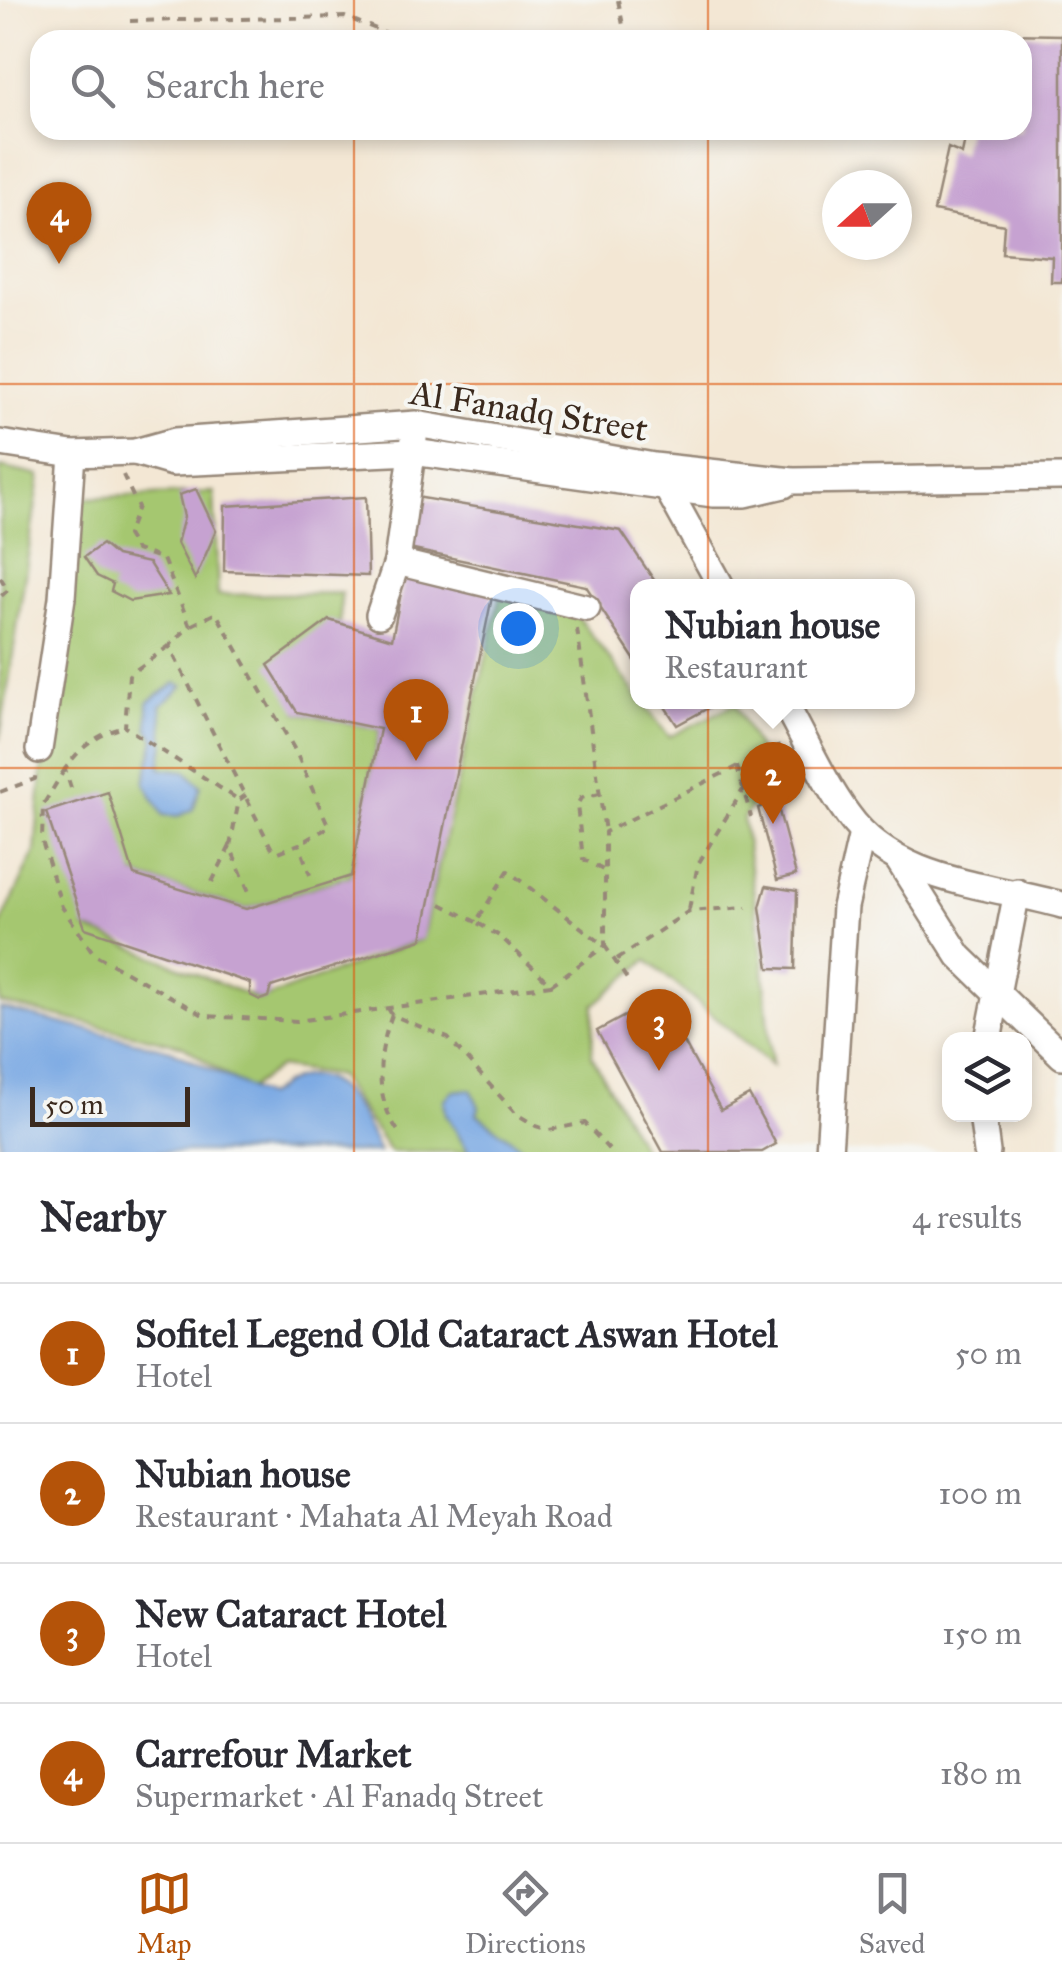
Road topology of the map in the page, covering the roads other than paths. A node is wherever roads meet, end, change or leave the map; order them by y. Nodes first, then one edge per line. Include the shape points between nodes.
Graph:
1 (416, 424) junction
2 (0, 442) edge
3 (124, 452) junction
4 (414, 452) junction
5 (72, 454) junction
6 (654, 466) junction
7 (1062, 477) edge
8 (793, 482) junction
9 (668, 490) junction
10 (397, 562) junction
11 (717, 579) edge
12 (580, 606) road end
13 (379, 615) dead end
14 (788, 709) edge
15 (39, 750) road end
16 (862, 833) junction
17 (900, 861) junction
18 (1017, 892) junction
19 (1062, 904) edge
20 (995, 993) junction
21 (989, 1032) edge
22 (1062, 1056) edge
23 (983, 1122) edge
24 (829, 1152) edge
25 (986, 1152) edge

1 - 3 street, Al Fanadq Street via 176,440
1 - 4 street
1 - 6 street, Al Fanadq Street
2 - 5 street, Al Fanadq Street
3 - 4 street, Al Fanadq Street via 173,463
3 - 5 street, Al Fanadq Street
4 - 9 street, Al Fanadq Street
4 - 10 street
5 - 15 street via 62,598
6 - 8 street, Al Fanadq Street
6 - 9 street
7 - 8 street, Al Fanadq Street
8 - 9 street, Al Fanadq Street via 745,494
9 - 11 street
10 - 12 street
10 - 13 street
14 - 16 street
16 - 17 street
16 - 24 street via 845,906
17 - 18 street
17 - 20 street via 938,928
18 - 19 street
18 - 20 street
20 - 21 street
20 - 22 street
23 - 25 street

